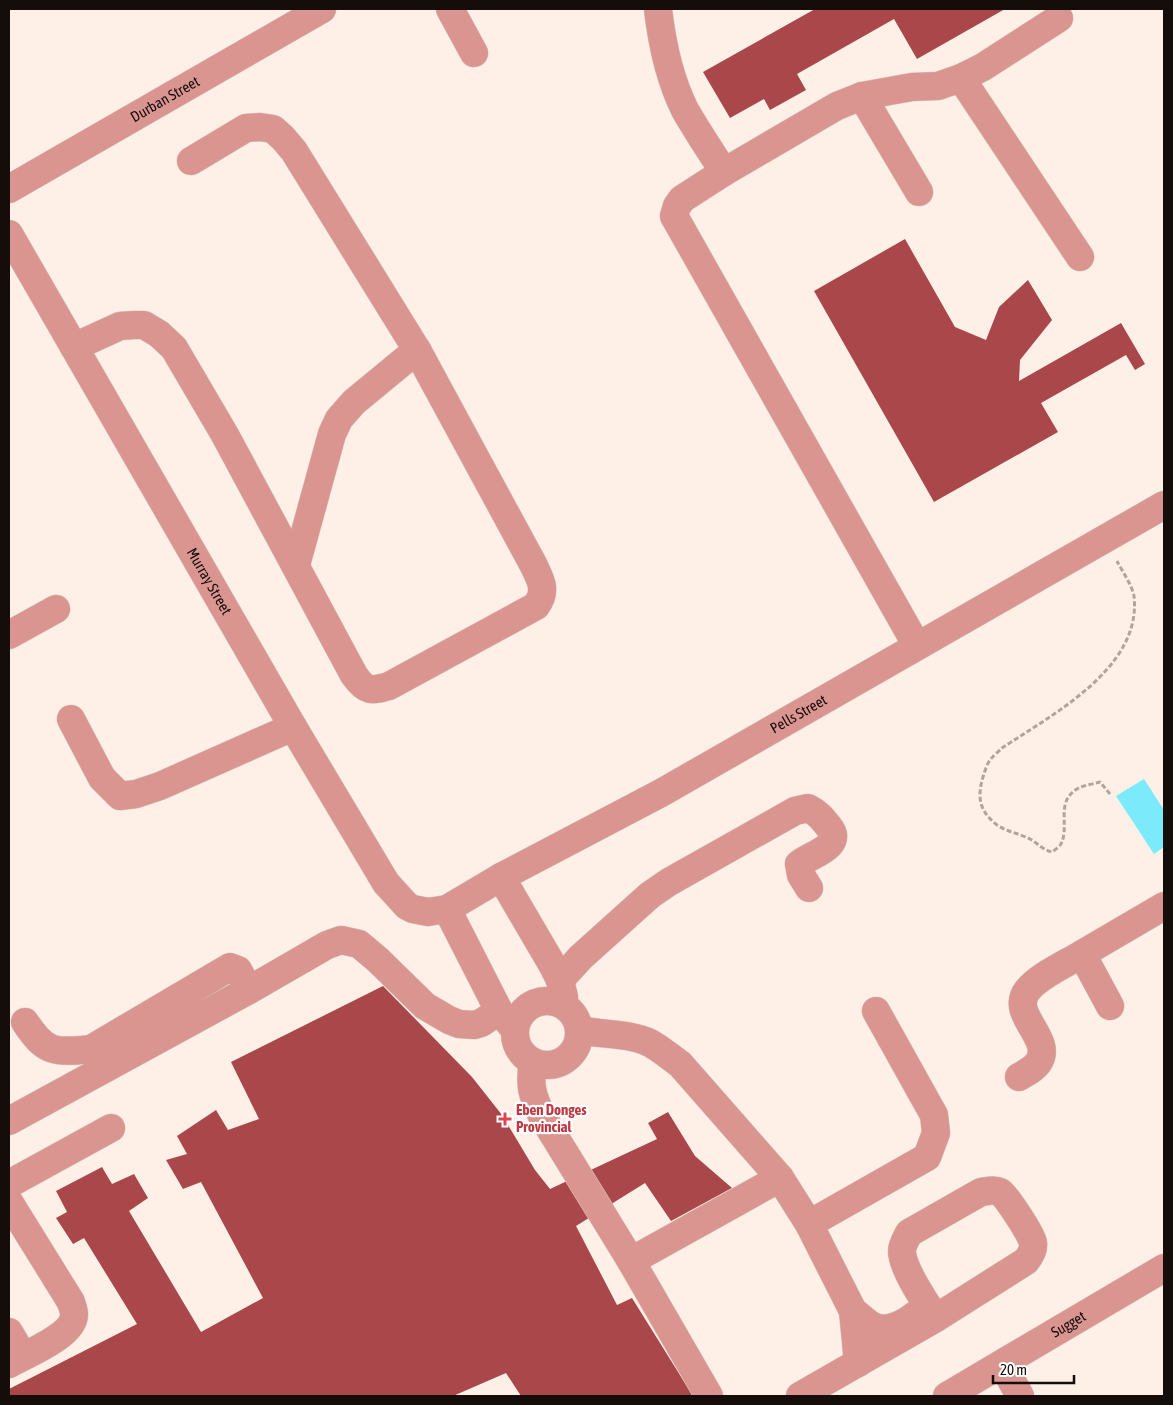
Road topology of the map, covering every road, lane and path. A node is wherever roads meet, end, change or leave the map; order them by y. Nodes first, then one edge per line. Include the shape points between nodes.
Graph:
1 (322, 9) edge
2 (450, 9) edge
3 (658, 9) edge
4 (1059, 18) dead end
5 (474, 53) dead end
6 (961, 78) junction
7 (862, 96) junction
8 (191, 161) dead end
9 (724, 172) junction
10 (9, 189) edge
11 (919, 192) dead end
12 (9, 234) edge
13 (1080, 257) dead end
14 (74, 346) junction
15 (417, 350) junction
16 (1164, 505) edge
17 (1106, 538) junction
18 (296, 566) junction
19 (56, 608) dead end
20 (9, 635) edge
21 (917, 646) junction
22 (71, 719) dead end
23 (293, 727) junction
24 (1110, 794) dead end
25 (501, 877) junction
26 (809, 888) dead end
27 (1164, 906) edge
28 (437, 910) junction
29 (1082, 954) junction
30 (560, 980) junction
31 (249, 990) junction
32 (1110, 1006) dead end
33 (566, 1007) junction
34 (876, 1011) dead end
35 (507, 1021) junction
36 (25, 1022) dead end
37 (580, 1030) junction
38 (533, 1062) junction
39 (1018, 1077) dead end
40 (9, 1121) edge
41 (111, 1128) dead end
42 (780, 1178) junction
43 (9, 1184) edge
44 (9, 1202) edge
45 (809, 1224) junction
46 (631, 1261) junction
47 (1164, 1268) edge
48 (853, 1310) junction
49 (930, 1310) junction
50 (9, 1332) edge
51 (16, 1360) edge
52 (858, 1363) junction
53 (1003, 1365) junction
54 (709, 1396) edge
55 (800, 1396) edge
56 (948, 1396) edge
57 (1020, 1396) edge

1 - 10 street, Durban Street
2 - 5 street
3 - 9 street via 661,37 673,80 685,109
4 - 6 street
6 - 7 street via 938,86
6 - 13 street
7 - 9 street via 836,106
7 - 11 street
8 - 15 street via 246,128 273,129 294,151
9 - 21 street via 682,199 674,216 676,223
12 - 14 street, Murray Street
14 - 18 street via 120,326 134,325 159,334 174,348
14 - 23 street, Murray Street
15 - 18 street via 354,402 339,419 332,434
15 - 18 street via 542,582 541,599 536,606 389,686 368,689 354,675
16 - 17 street, Pells Street
17 - 21 street, Pells Street
17 - 24 path via 1134,594 1130,635 1120,655 1082,695 1002,748 991,759 979,797 986,813 997,824 1052,852 1061,844 1063,813 1069,796 1078,788 1100,782
19 - 20 street
21 - 25 street, Pells Street via 661,793
22 - 23 street via 102,778 120,796 160,786
23 - 28 street, Murray Street via 386,883 407,906
25 - 28 street, Pells Street
25 - 30 street
26 - 30 street via 800,874 799,864 822,851 834,838 832,830 819,814 808,808 795,811 650,895
27 - 29 street
28 - 35 street
29 - 32 street
29 - 39 street via 1036,982 1026,992 1023,1007 1042,1045 1038,1062
30 - 33 street
31 - 35 street via 341,940 359,944 425,1006 449,1020 474,1025
31 - 36 street via 238,970 230,967 91,1050 46,1047
31 - 40 street
33 - 35 street via 553,1001 538,1002
33 - 37 street via 575,1016
34 - 45 street via 934,1114 936,1133 927,1157
35 - 38 street via 518,1047
37 - 38 street via 577,1045 569,1057 550,1065
37 - 42 street via 639,1039 666,1053 680,1064
38 - 46 street via 532,1096
41 - 43 street
42 - 45 street
42 - 46 street
44 - 51 street via 71,1302 74,1313 69,1328
45 - 48 street
46 - 54 street
47 - 53 street, Sugget
48 - 49 street via 873,1327 884,1328 905,1323 921,1309
48 - 52 street
49 - 49 street via 903,1261 902,1250 909,1233 981,1192 999,1191 1031,1238 1031,1254 1026,1261
49 - 52 street
50 - 51 street
52 - 55 street
53 - 56 street, Sugget
53 - 57 street

